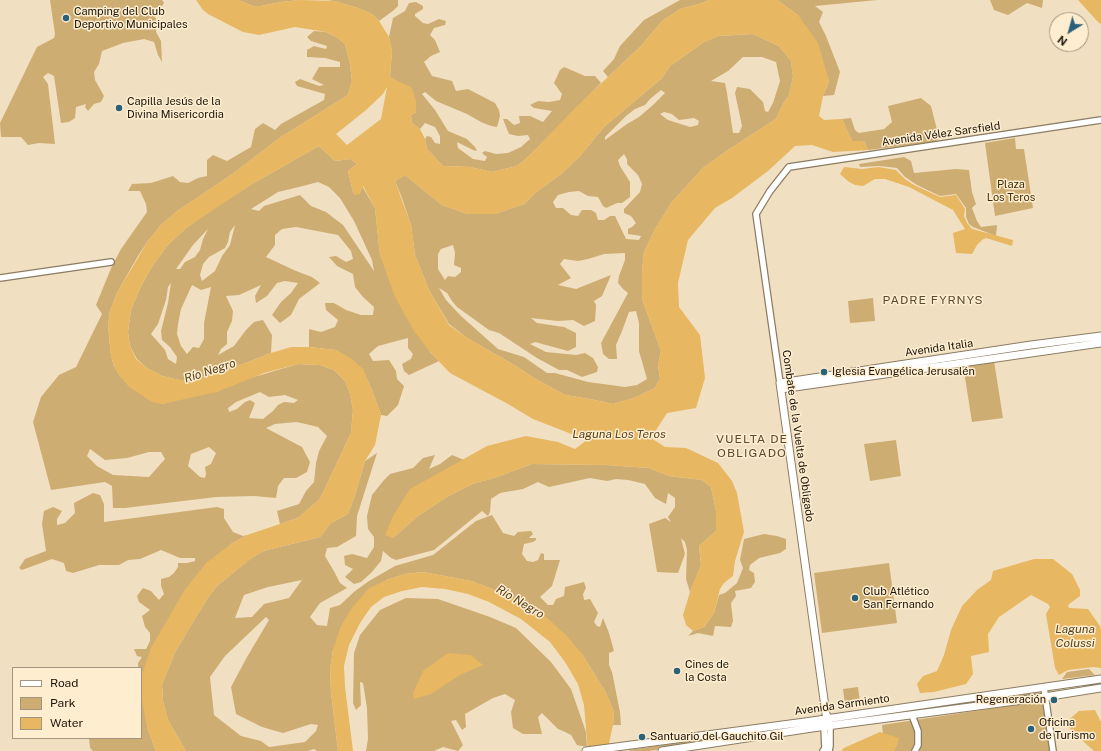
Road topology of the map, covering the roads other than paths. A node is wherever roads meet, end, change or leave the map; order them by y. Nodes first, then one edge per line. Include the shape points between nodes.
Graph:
1 (1101, 120) edge
2 (785, 170) joint
3 (111, 262) dead end
4 (0, 278) edge
5 (1101, 336) edge
6 (1101, 343) edge
7 (780, 386) junction
8 (1101, 679) edge
9 (1044, 687) junction
10 (1101, 688) edge
11 (1045, 697) junction
12 (912, 715) junction
13 (826, 717) junction
14 (827, 727) junction
15 (586, 751) edge
16 (662, 751) edge
17 (823, 751) edge
18 (829, 751) edge
19 (915, 751) edge
20 (1054, 751) edge

1 - 2 street, Avenida Vélez Sarsfield via 789,167
2 - 7 street, Combate de la Vuelta de Obligado via 756,214
3 - 4 street
5 - 7 main road, Avenida Italia
6 - 7 main road, Avenida Italia
7 - 13 main road, Combate de la Vuelta de Obligado
8 - 9 main road, Avenida Sarmiento
9 - 11 street
9 - 13 main road, Avenida Sarmiento
10 - 11 main road, Avenida Sarmiento
11 - 12 main road, Avenida Sarmiento
11 - 20 street
12 - 14 main road, Avenida Sarmiento
12 - 19 street via 918,731 918,745
13 - 14 main road, Combate de la Vuelta de Obligado
13 - 15 main road, Avenida Sarmiento
14 - 16 main road, Avenida Sarmiento
14 - 17 street
14 - 18 street

